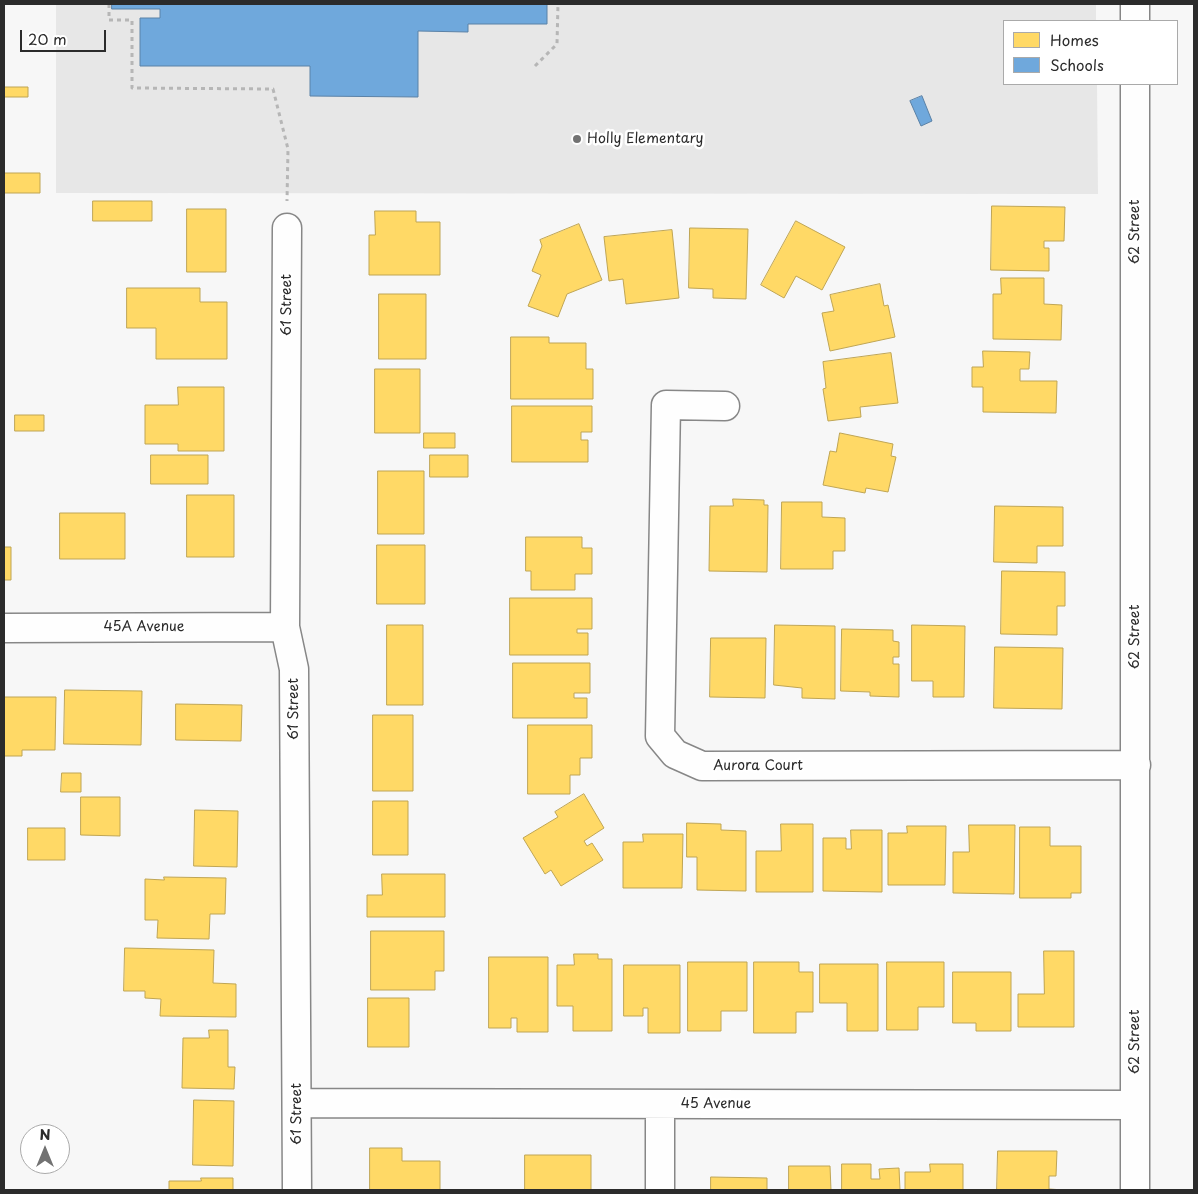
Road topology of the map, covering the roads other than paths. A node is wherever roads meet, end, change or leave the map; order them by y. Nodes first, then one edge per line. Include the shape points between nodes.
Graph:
1 (1135, 4) edge
2 (1135, 20) edge
3 (1135, 85) edge
4 (287, 228) road end
5 (725, 406) dead end
6 (285, 627) junction
7 (4, 628) edge
8 (1136, 765) junction
9 (297, 1103) junction
10 (660, 1104) junction
11 (1135, 1105) junction
12 (297, 1190) edge
13 (660, 1190) edge
14 (1135, 1190) edge

1 - 2 street
3 - 8 street, 62 Street
4 - 6 street, 61 Street
5 - 8 street, Aurora Court via 666,406 660,736 675,754 702,766
6 - 7 street, 45A Avenue
6 - 9 street, 61 Street via 294,669
8 - 11 street, 62 Street
9 - 10 street, 45 Avenue
9 - 12 street, 61 Street
10 - 11 street, 45 Avenue
10 - 13 street
11 - 14 street, 62 Street

